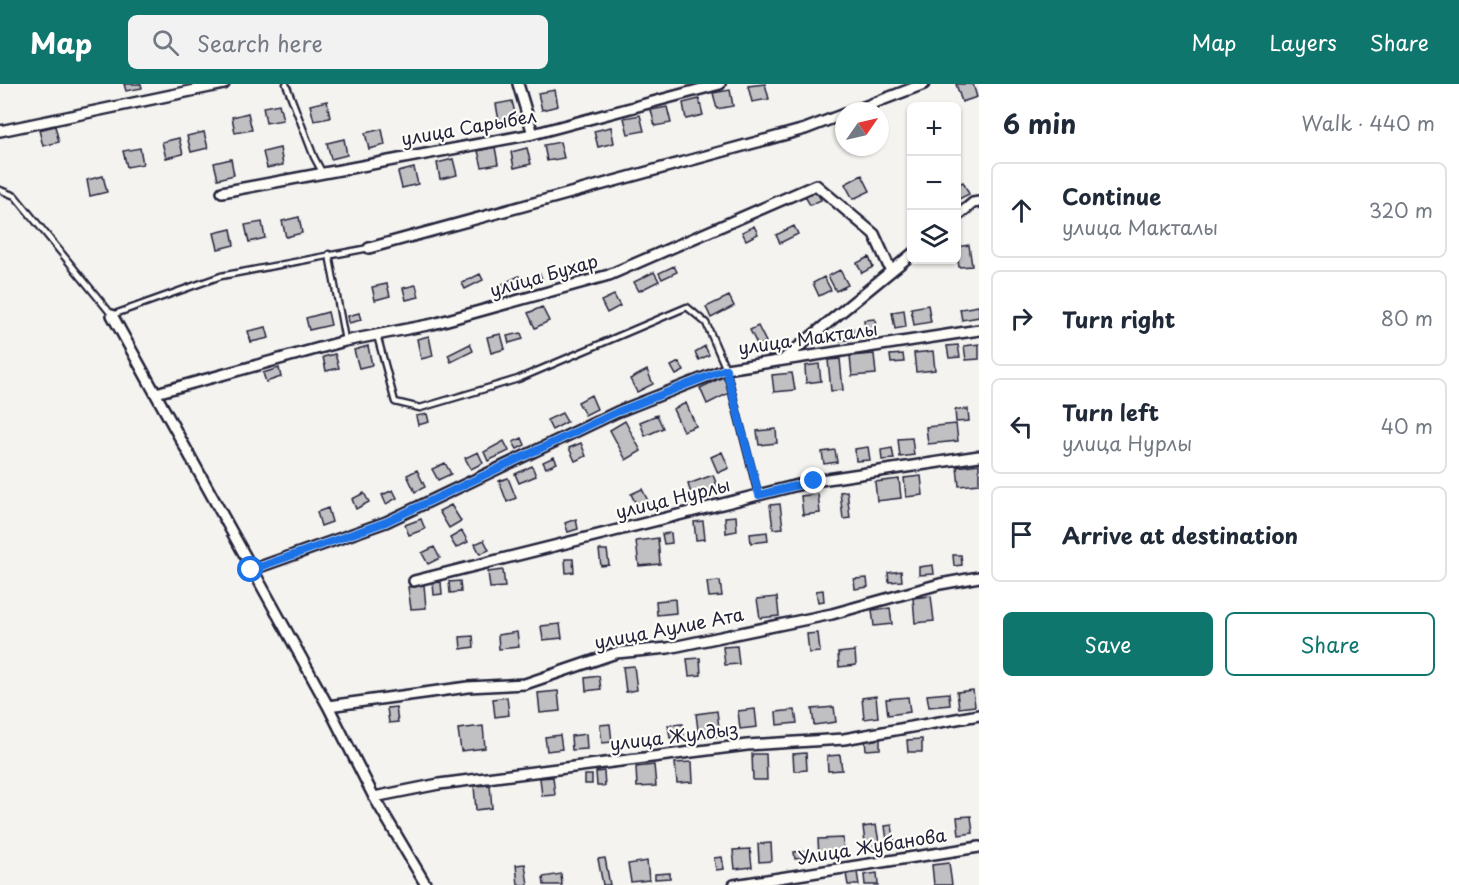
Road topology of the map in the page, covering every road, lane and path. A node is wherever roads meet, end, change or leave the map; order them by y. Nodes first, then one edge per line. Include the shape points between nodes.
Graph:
1 (224, 84) edge
2 (286, 84) edge
3 (518, 84) edge
4 (720, 84) edge
5 (924, 84) edge
6 (877, 102) edge
7 (835, 117) edge
8 (0, 131) edge
9 (533, 134) junction
10 (322, 172) junction
11 (0, 190) edge
12 (222, 192) dead end
13 (979, 202) edge
14 (961, 214) edge
15 (369, 248) joint
16 (329, 254) junction
17 (907, 258) edge
18 (891, 271) junction
19 (112, 315) junction
20 (979, 330) edge
21 (377, 335) junction
22 (345, 341) junction
23 (784, 360) junction
24 (726, 369) junction
25 (156, 393) junction
26 (979, 456) edge
27 (759, 495) junction
28 (251, 570) junction
29 (979, 577) edge
30 (414, 581) dead end
31 (328, 706) junction
32 (979, 715) edge
33 (374, 797) junction
34 (979, 847) edge
35 (426, 885) edge
36 (734, 885) edge

1 - 8 street
2 - 10 lane
3 - 9 street
4 - 9 street, улица Сарыбел
5 - 6 street
7 - 15 street via 805,129
9 - 10 street, улица Сарыбел
10 - 12 street, улица Сарыбел
11 - 19 lane via 15,196
13 - 14 street
15 - 16 lane
16 - 19 lane via 221,276
16 - 22 lane
17 - 18 street
18 - 21 street, улица Бухар via 874,234 816,185 598,279 433,324
18 - 23 street
19 - 25 street
20 - 23 street, улица Макталы
21 - 22 street, улица Бухар
21 - 24 lane via 395,402 420,408 518,379 687,307 706,323
22 - 25 street, улица Бухар
23 - 24 street, улица Макталы
24 - 27 lane
24 - 28 street, улица Макталы via 617,412 386,522
25 - 28 street
26 - 27 street, улица Нурлы via 814,481
27 - 30 street, улица Нурлы
28 - 31 street
29 - 31 street, улица Аулие Ата via 832,614 668,648 616,653 525,684 468,687
31 - 33 street
32 - 33 street, улица Жулдыз via 844,739 747,745 439,784
33 - 35 street
34 - 36 street, Улица Жубанова

